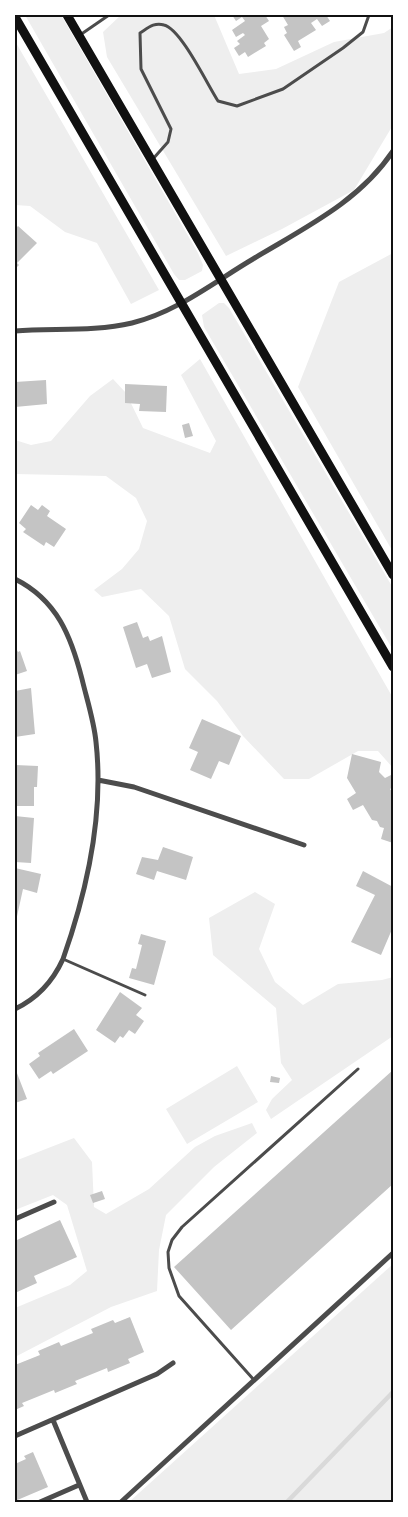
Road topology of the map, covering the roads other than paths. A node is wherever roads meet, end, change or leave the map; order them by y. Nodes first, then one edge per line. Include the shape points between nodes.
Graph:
1 (67, 15) edge
2 (109, 15) edge
3 (369, 15) edge
4 (15, 17) edge
5 (79, 35) junction
6 (393, 151) edge
7 (152, 161) junction
8 (220, 279) junction
9 (182, 302) junction
10 (15, 331) edge
11 (393, 574) edge
12 (15, 579) edge
13 (393, 666) edge
14 (98, 780) junction
15 (304, 845) dead end
16 (63, 959) junction
17 (145, 995) dead end
18 (15, 1009) edge
19 (358, 1069) dead end
20 (54, 1202) dead end
21 (15, 1219) edge
22 (393, 1254) edge
23 (174, 1363) dead end
24 (254, 1380) junction
25 (53, 1420) junction
26 (15, 1436) edge
27 (78, 1485) junction
28 (40, 1502) edge
29 (87, 1502) edge
30 (121, 1502) edge

1 - 5 main road
2 - 5 lane
3 - 7 lane via 363,32 343,48 283,89 237,106 218,100 179,37 166,25 154,24 140,34 141,68 171,129 168,142
4 - 9 main road
5 - 7 main road
6 - 8 street via 366,183 342,204
7 - 8 main road
8 - 9 street
8 - 11 main road
9 - 10 street via 166,311 119,326
9 - 13 main road
12 - 14 street via 50,604 70,637 96,742
14 - 15 street via 134,787
14 - 16 street via 96,824 87,872
16 - 17 lane
16 - 18 street via 39,993
19 - 24 lane via 182,1227 172,1240 168,1252 169,1268 179,1296
20 - 21 street
22 - 24 street
23 - 25 street via 157,1374
24 - 30 street
25 - 26 street
25 - 27 street
27 - 28 street
27 - 29 street

